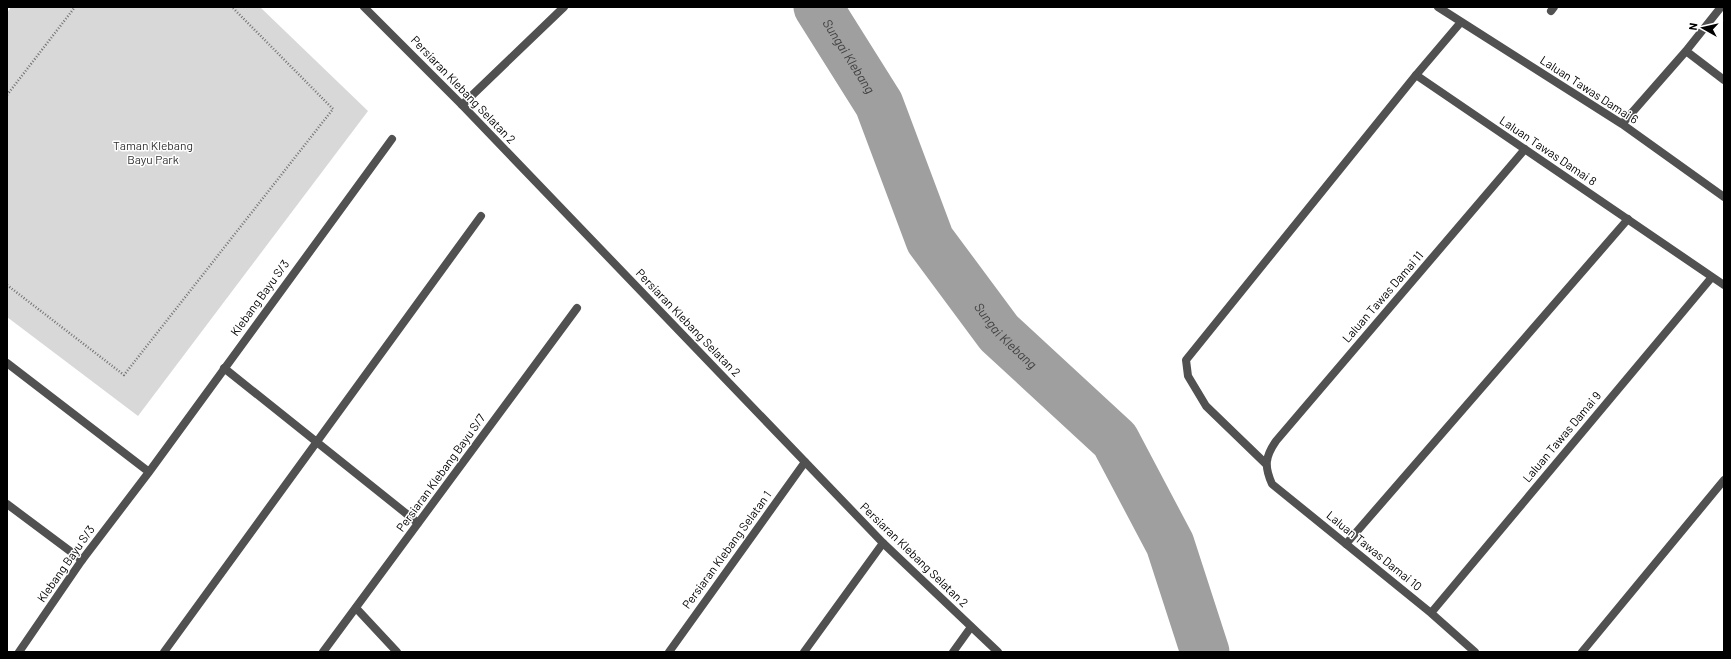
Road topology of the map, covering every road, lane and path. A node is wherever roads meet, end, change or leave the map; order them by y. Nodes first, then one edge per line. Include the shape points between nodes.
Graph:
1 (75, 7) edge
2 (232, 7) edge
3 (364, 7) edge
4 (564, 7) edge
5 (1438, 7) edge
6 (1721, 7) edge
7 (1461, 22) junction
8 (1686, 51) junction
9 (1416, 75) junction
10 (1724, 80) edge
11 (7, 95) edge
12 (462, 106) junction
13 (1622, 124) junction
14 (392, 139) dead end
15 (1525, 150) junction
16 (1724, 197) edge
17 (481, 216) dead end
18 (1628, 219) junction
19 (1712, 277) junction
20 (7, 285) edge
21 (1724, 285) edge
22 (577, 308) dead end
23 (7, 362) edge
24 (224, 368) junction
25 (316, 443) junction
26 (805, 462) junction
27 (1266, 464) junction
28 (149, 472) junction
29 (1724, 480) edge
30 (7, 504) edge
31 (418, 524) junction
32 (883, 543) junction
33 (1346, 544) junction
34 (82, 560) junction
35 (356, 608) junction
36 (1431, 613) junction
37 (971, 627) junction
38 (19, 652) edge
39 (164, 652) edge
40 (323, 652) edge
41 (398, 652) edge
42 (668, 652) edge
43 (804, 652) edge
44 (953, 652) edge
45 (998, 652) edge
46 (1475, 652) edge
47 (1582, 652) edge

1 - 11 path
2 - 20 path via 333,109 124,375
3 - 12 street, Persiaran Klebang Selatan 2
4 - 12 street
5 - 7 street, Laluan Tawas Damai 6
6 - 8 street
7 - 9 street
7 - 13 street, Laluan Tawas Damai 6
8 - 10 street
8 - 13 street
9 - 15 street, Laluan Tawas Damai 8
9 - 27 street via 1186,360 1188,376 1206,406
12 - 26 street, Persiaran Klebang Selatan 2
13 - 16 street, Laluan Tawas Damai 6
14 - 24 street, Klebang Bayu S/3
15 - 18 street, Laluan Tawas Damai 8
15 - 27 street, Laluan Tawas Damai 11 via 1276,441 1268,452
17 - 25 street
18 - 19 street, Laluan Tawas Damai 8
18 - 33 street
19 - 21 street, Laluan Tawas Damai 8
19 - 36 street, Laluan Tawas Damai 9
22 - 31 street, Persiaran Klebang Bayu S/7
23 - 28 street
24 - 25 street
24 - 28 street, Klebang Bayu S/3
25 - 31 street
25 - 39 street
26 - 32 street, Persiaran Klebang Selatan 2
26 - 42 street, Persiaran Klebang Selatan 1
27 - 33 street, Laluan Tawas Damai 10 via 1272,484
28 - 34 street, Klebang Bayu S/3
29 - 47 street
30 - 34 street
31 - 35 street, Persiaran Klebang Bayu S/7
32 - 37 street, Persiaran Klebang Selatan 2
32 - 43 street
33 - 36 street, Laluan Tawas Damai 10
34 - 38 street, Klebang Bayu S/3
35 - 40 street, Persiaran Klebang Bayu S/7
35 - 41 street
36 - 46 street, Laluan Tawas Damai 10
37 - 44 street
37 - 45 street, Persiaran Klebang Selatan 2

